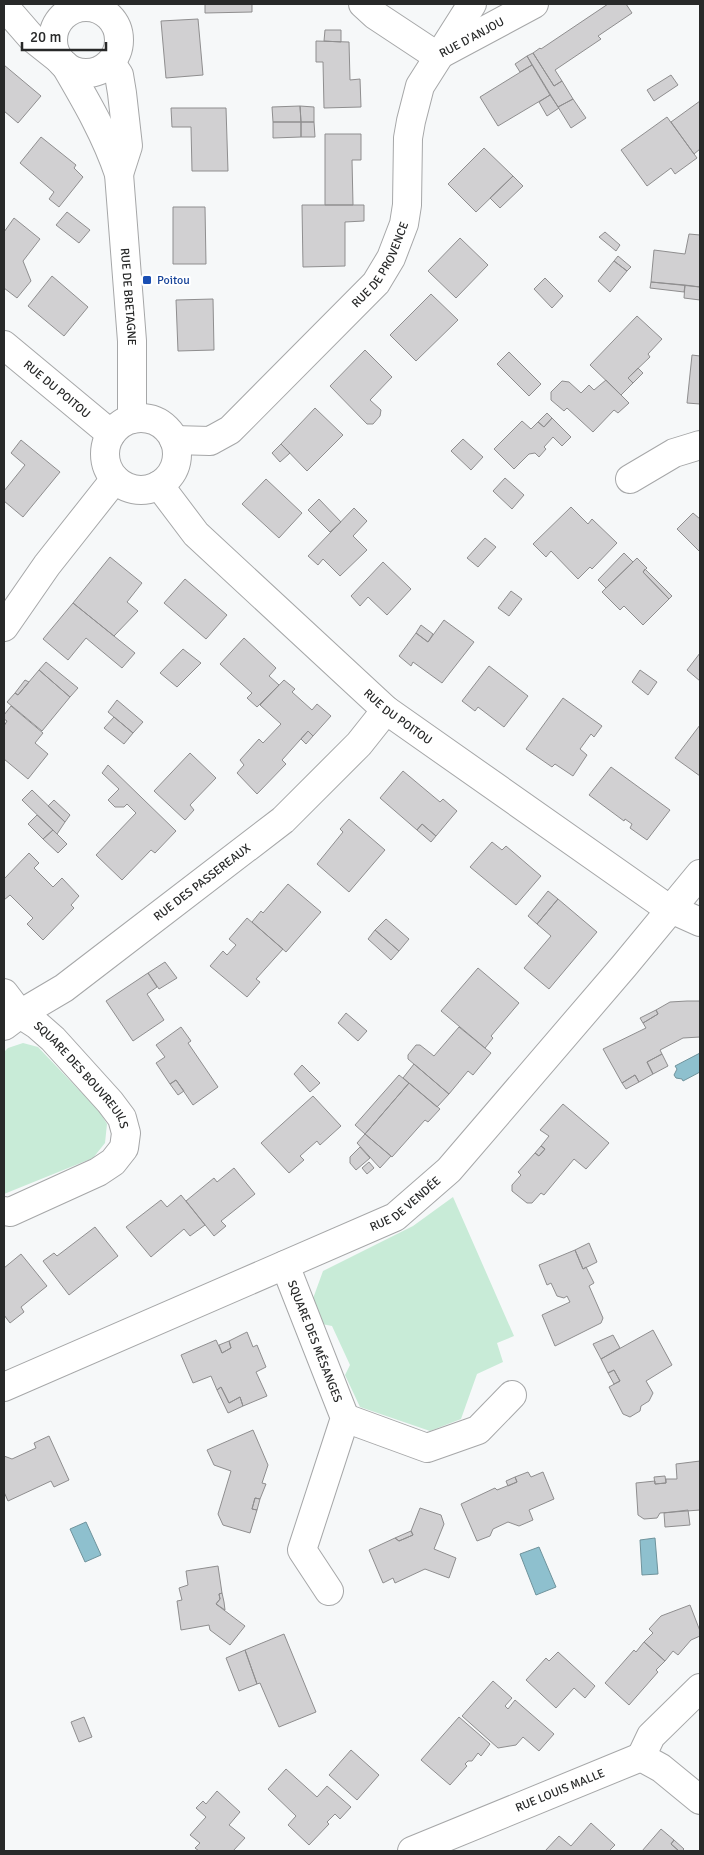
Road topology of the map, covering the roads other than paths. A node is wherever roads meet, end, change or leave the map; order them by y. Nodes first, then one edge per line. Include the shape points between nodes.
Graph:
1 (363, 4) edge
2 (472, 4) edge
3 (534, 4) edge
4 (94, 5) edge
5 (7, 11) edge
6 (66, 13) junction
7 (437, 56) junction
8 (63, 63) junction
9 (111, 63) junction
10 (119, 174) junction
11 (4, 344) edge
12 (122, 426) junction
13 (174, 440) junction
14 (700, 445) edge
15 (115, 479) junction
16 (630, 479) dead end
17 (159, 485) junction
18 (4, 627) edge
19 (386, 710) junction
20 (700, 874) edge
21 (671, 909) junction
22 (700, 922) edge
23 (9, 1011) edge
24 (4, 1211) edge
25 (285, 1265) junction
26 (4, 1387) edge
27 (512, 1394) dead end
28 (344, 1418) junction
29 (328, 1590) dead end
30 (700, 1688) edge
31 (641, 1757) junction
32 (700, 1800) edge
33 (412, 1851) edge

1 - 7 street, RUE D'ANJOU
2 - 7 street, RUE DE PROVENCE
3 - 7 street, RUE D'ANJOU
4 - 6 street
4 - 9 street via 111,16 120,35 120,44
5 - 6 street
5 - 8 street via 31,37
6 - 8 street via 54,30 53,40 55,51
7 - 13 street, RUE DE PROVENCE via 420,86 411,120 404,224 391,258 376,283 230,430 210,441
8 - 9 street via 83,73
8 - 10 street, RUE DE BRETAGNE via 87,103
9 - 10 street, RUE DE BRETAGNE via 118,74 122,93 128,146
10 - 12 street, RUE DE BRETAGNE via 132,341
11 - 12 street, RUE DU POITOU
12 - 13 street via 144,418 168,430
12 - 15 street via 105,448 107,467
13 - 17 street via 174,468
14 - 16 street via 674,453
15 - 17 street via 136,490
15 - 18 street via 47,565
17 - 19 street, RUE DU POITOU via 196,534
19 - 21 street, RUE DU POITOU
19 - 23 street, RUE DES PASSEREAUX via 359,744 283,820 64,988
20 - 21 street, RUE DE VENDÉE
21 - 22 street, RUE DU POITOU
21 - 25 street, RUE DE VENDÉE via 449,1170 395,1217
23 - 24 street, SQUARE DES BOUVREUILS via 37,1025 53,1039 122,1118 126,1133 124,1148 113,1162 98,1172 10,1212
25 - 26 street, RUE DE VENDÉE
25 - 28 street, SQUARE DES MÉSANGES
27 - 28 street, SQUARE DES MÉSANGES via 478,1430 427,1448
28 - 29 street, SQUARE DES MÉSANGES via 302,1550
30 - 31 street via 651,1736
31 - 32 street
31 - 33 street, RUE LOUIS MALLE

